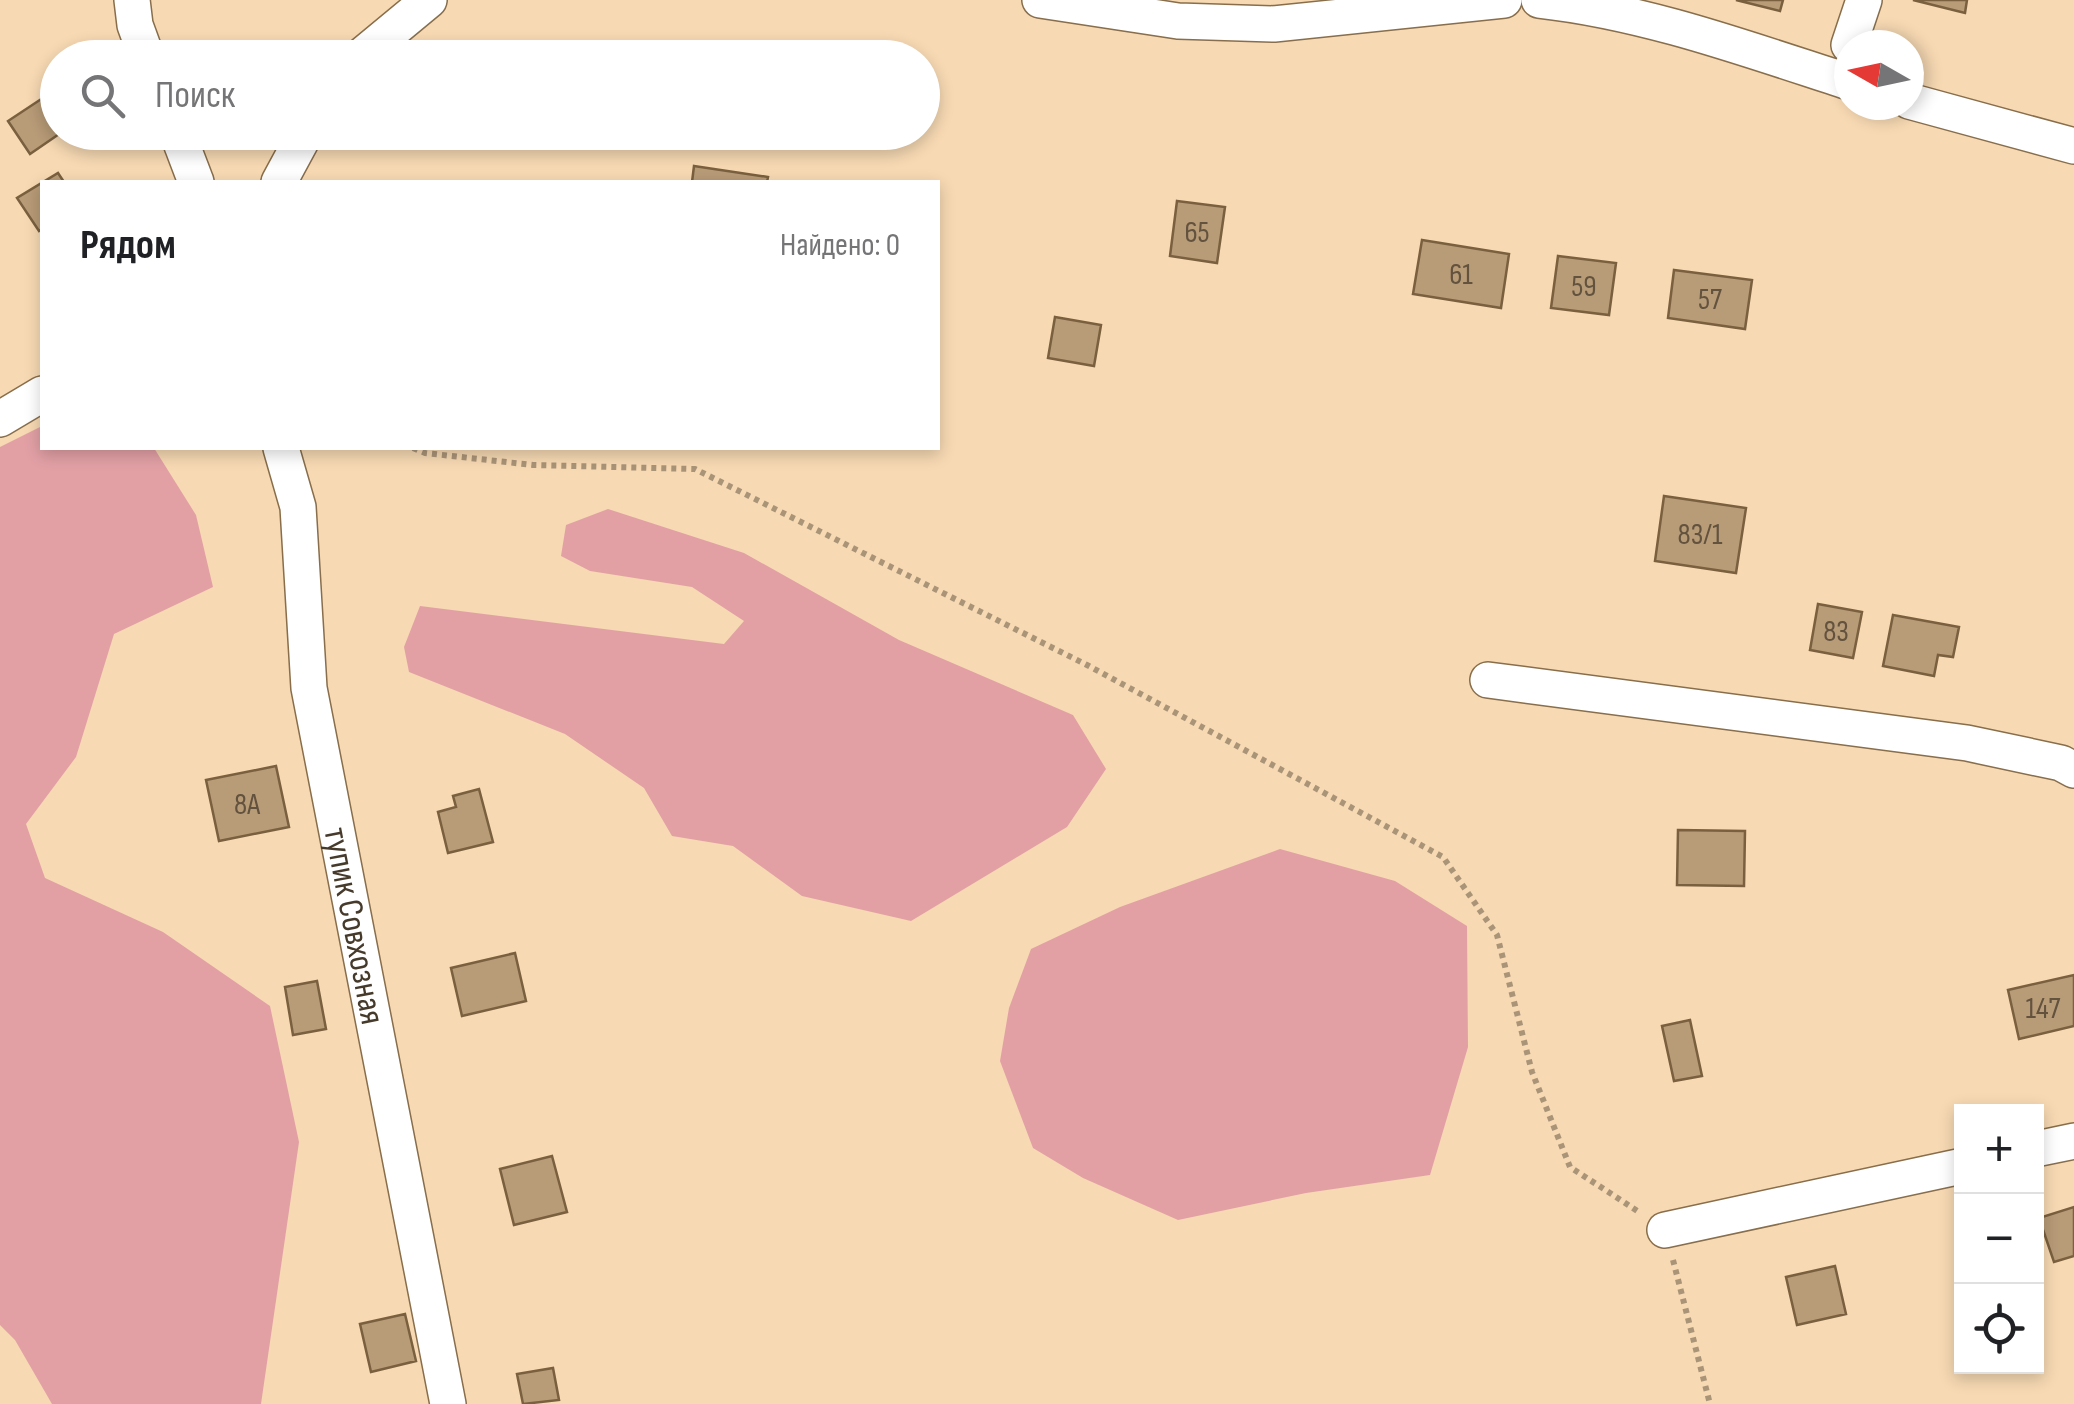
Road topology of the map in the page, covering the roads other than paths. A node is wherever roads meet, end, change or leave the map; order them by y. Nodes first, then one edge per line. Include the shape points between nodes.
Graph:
1 (132, 0) edge
2 (429, 0) edge
3 (1040, 0) edge
4 (1504, 0) edge
5 (1540, 0) edge
6 (1864, 0) edge
7 (1855, 30) edge
8 (141, 40) edge
9 (381, 40) edge
10 (1834, 60) edge
11 (1924, 105) edge
12 (2074, 146) edge
13 (183, 150) edge
14 (297, 150) edge
15 (195, 180) edge
16 (281, 180) edge
17 (40, 395) edge
18 (0, 419) edge
19 (282, 450) edge
20 (1488, 680) dead end
21 (2074, 770) edge
22 (2074, 1141) edge
23 (2044, 1148) edge
24 (1954, 1168) edge
25 (1665, 1230) road end
26 (448, 1404) edge

1 - 8 street
2 - 9 street
3 - 4 street via 1178,21 1274,24
5 - 10 street
6 - 7 street
11 - 12 street
13 - 15 street
14 - 16 street
17 - 18 street
19 - 26 street, тупик Совхозная via 298,507 309,688
20 - 21 street via 1967,743
22 - 23 street
24 - 25 street

